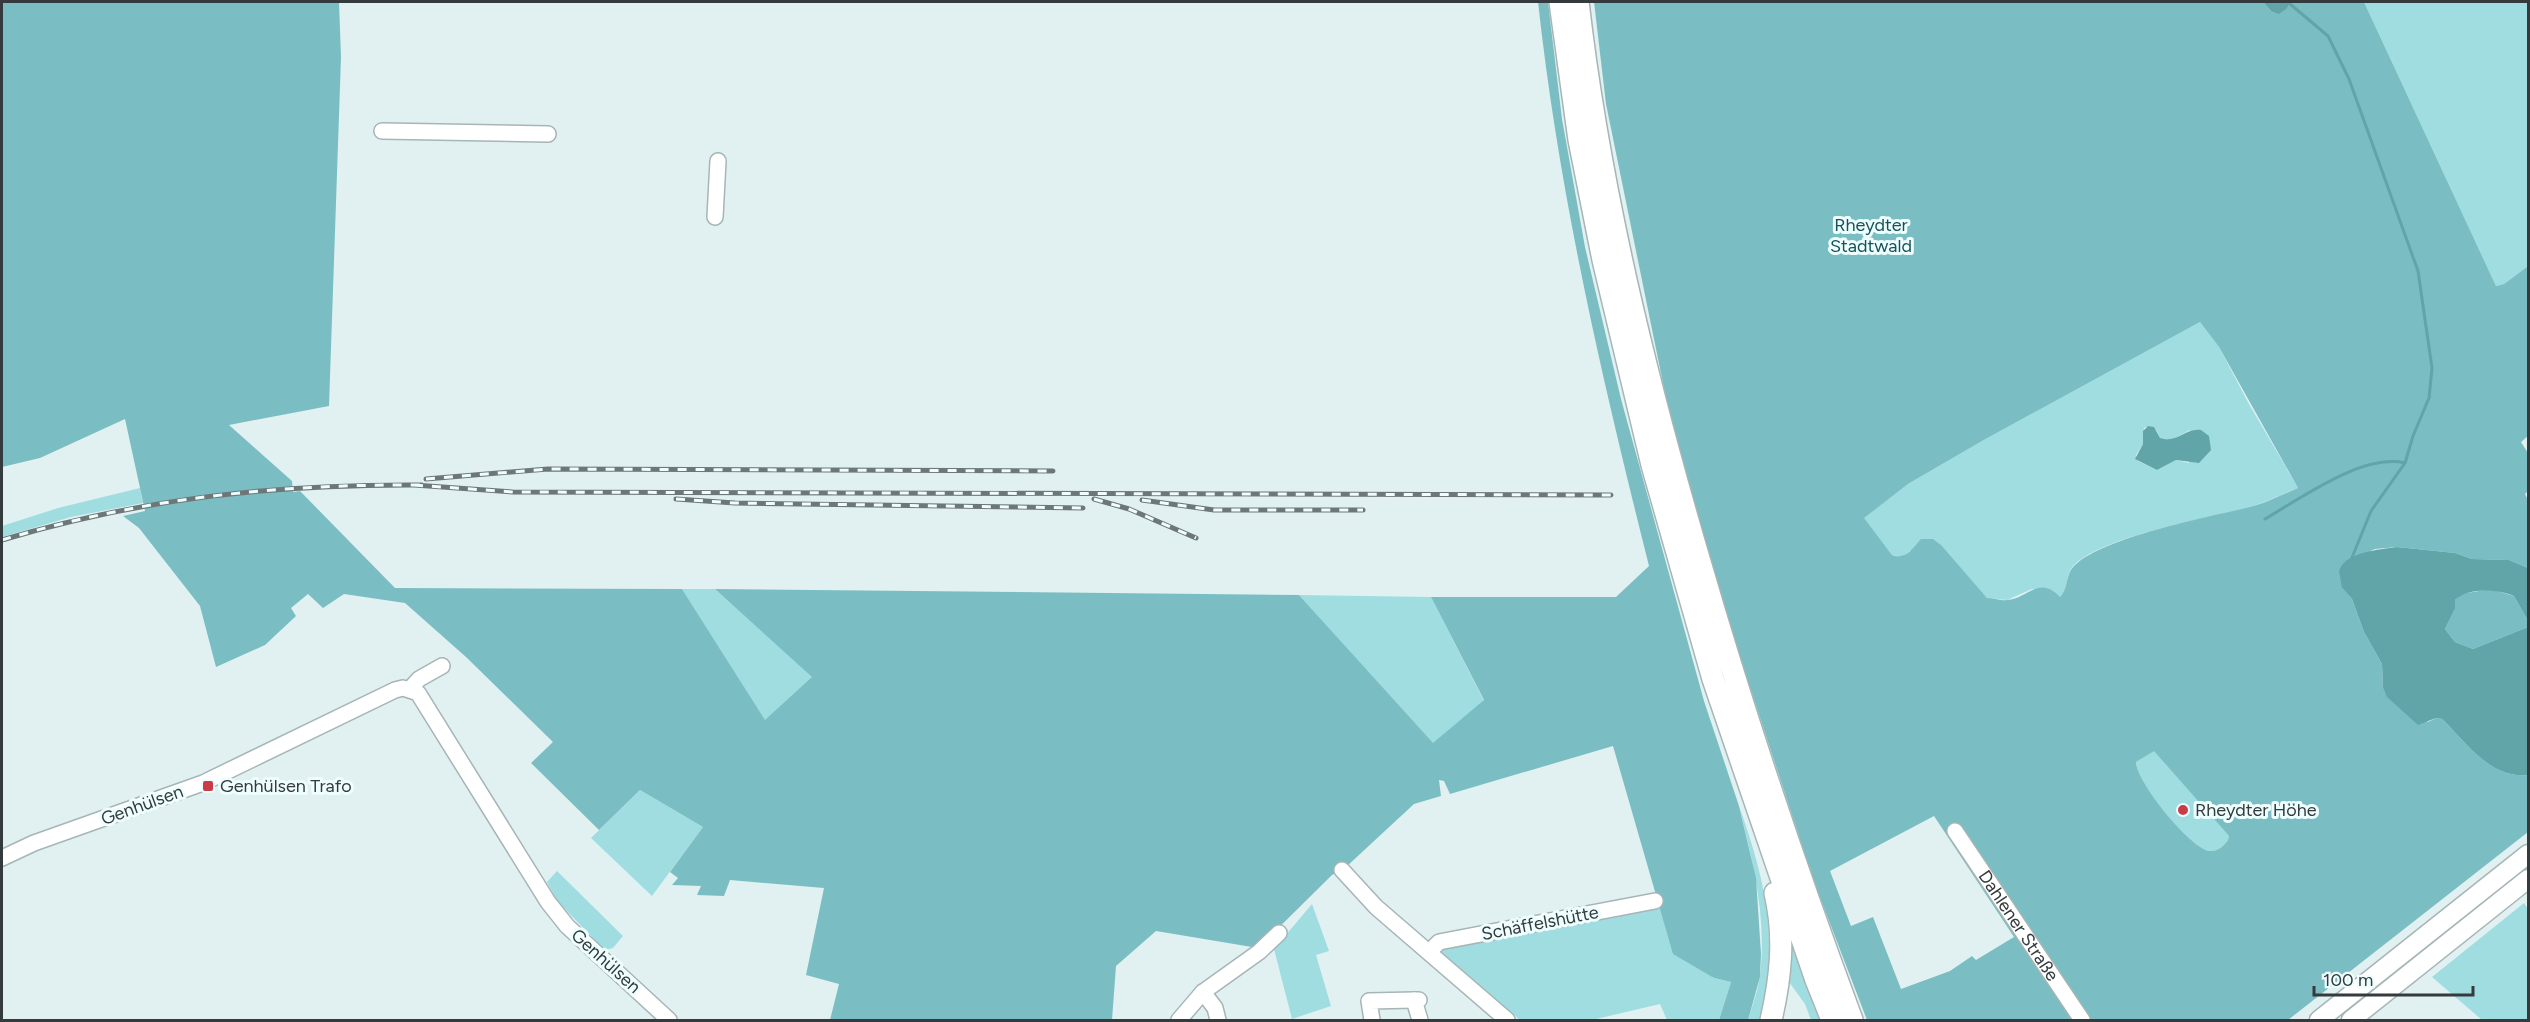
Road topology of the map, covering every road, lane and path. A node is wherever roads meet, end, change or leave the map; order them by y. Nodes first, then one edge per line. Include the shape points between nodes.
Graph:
1 (1560, 2) edge
2 (1578, 2) edge
3 (382, 130) dead end
4 (548, 134) dead end
5 (718, 161) dead end
6 (715, 217) dead end
7 (442, 666) dead end
8 (410, 689) junction
9 (1752, 796) junction
10 (1955, 831) dead end
11 (2529, 854) edge
12 (2, 858) edge
13 (1342, 870) dead end
14 (2529, 879) edge
15 (1655, 901) dead end
16 (1279, 933) dead end
17 (1429, 952) junction
18 (1203, 992) junction
19 (2323, 1019) edge
20 (669, 1020) edge
21 (1179, 1020) edge
22 (1218, 1020) edge
23 (1371, 1020) edge
24 (1420, 1020) edge
25 (1507, 1020) edge
26 (1771, 1020) edge
27 (1832, 1020) edge
28 (1852, 1020) edge
29 (2082, 1020) edge
30 (2351, 1020) edge

1 - 9 highway via 1578,140 1621,343 1685,583
2 - 28 highway via 1607,192 1669,450 1763,768
3 - 4 street
5 - 6 street
7 - 8 street, Genhülsen via 418,679
8 - 12 street, Genhülsen via 395,690 203,783
8 - 20 street, Genhülsen via 418,693 554,910
9 - 26 highway via 1782,938
9 - 27 highway
10 - 29 street, Dahlener Straße
11 - 19 main road
13 - 17 street via 1376,907
14 - 30 main road
15 - 17 street, Schäffelshütte via 1439,942
16 - 18 street
17 - 25 street
18 - 21 street
18 - 22 street via 1215,1008
23 - 24 street via 1369,1001 1416,1000

